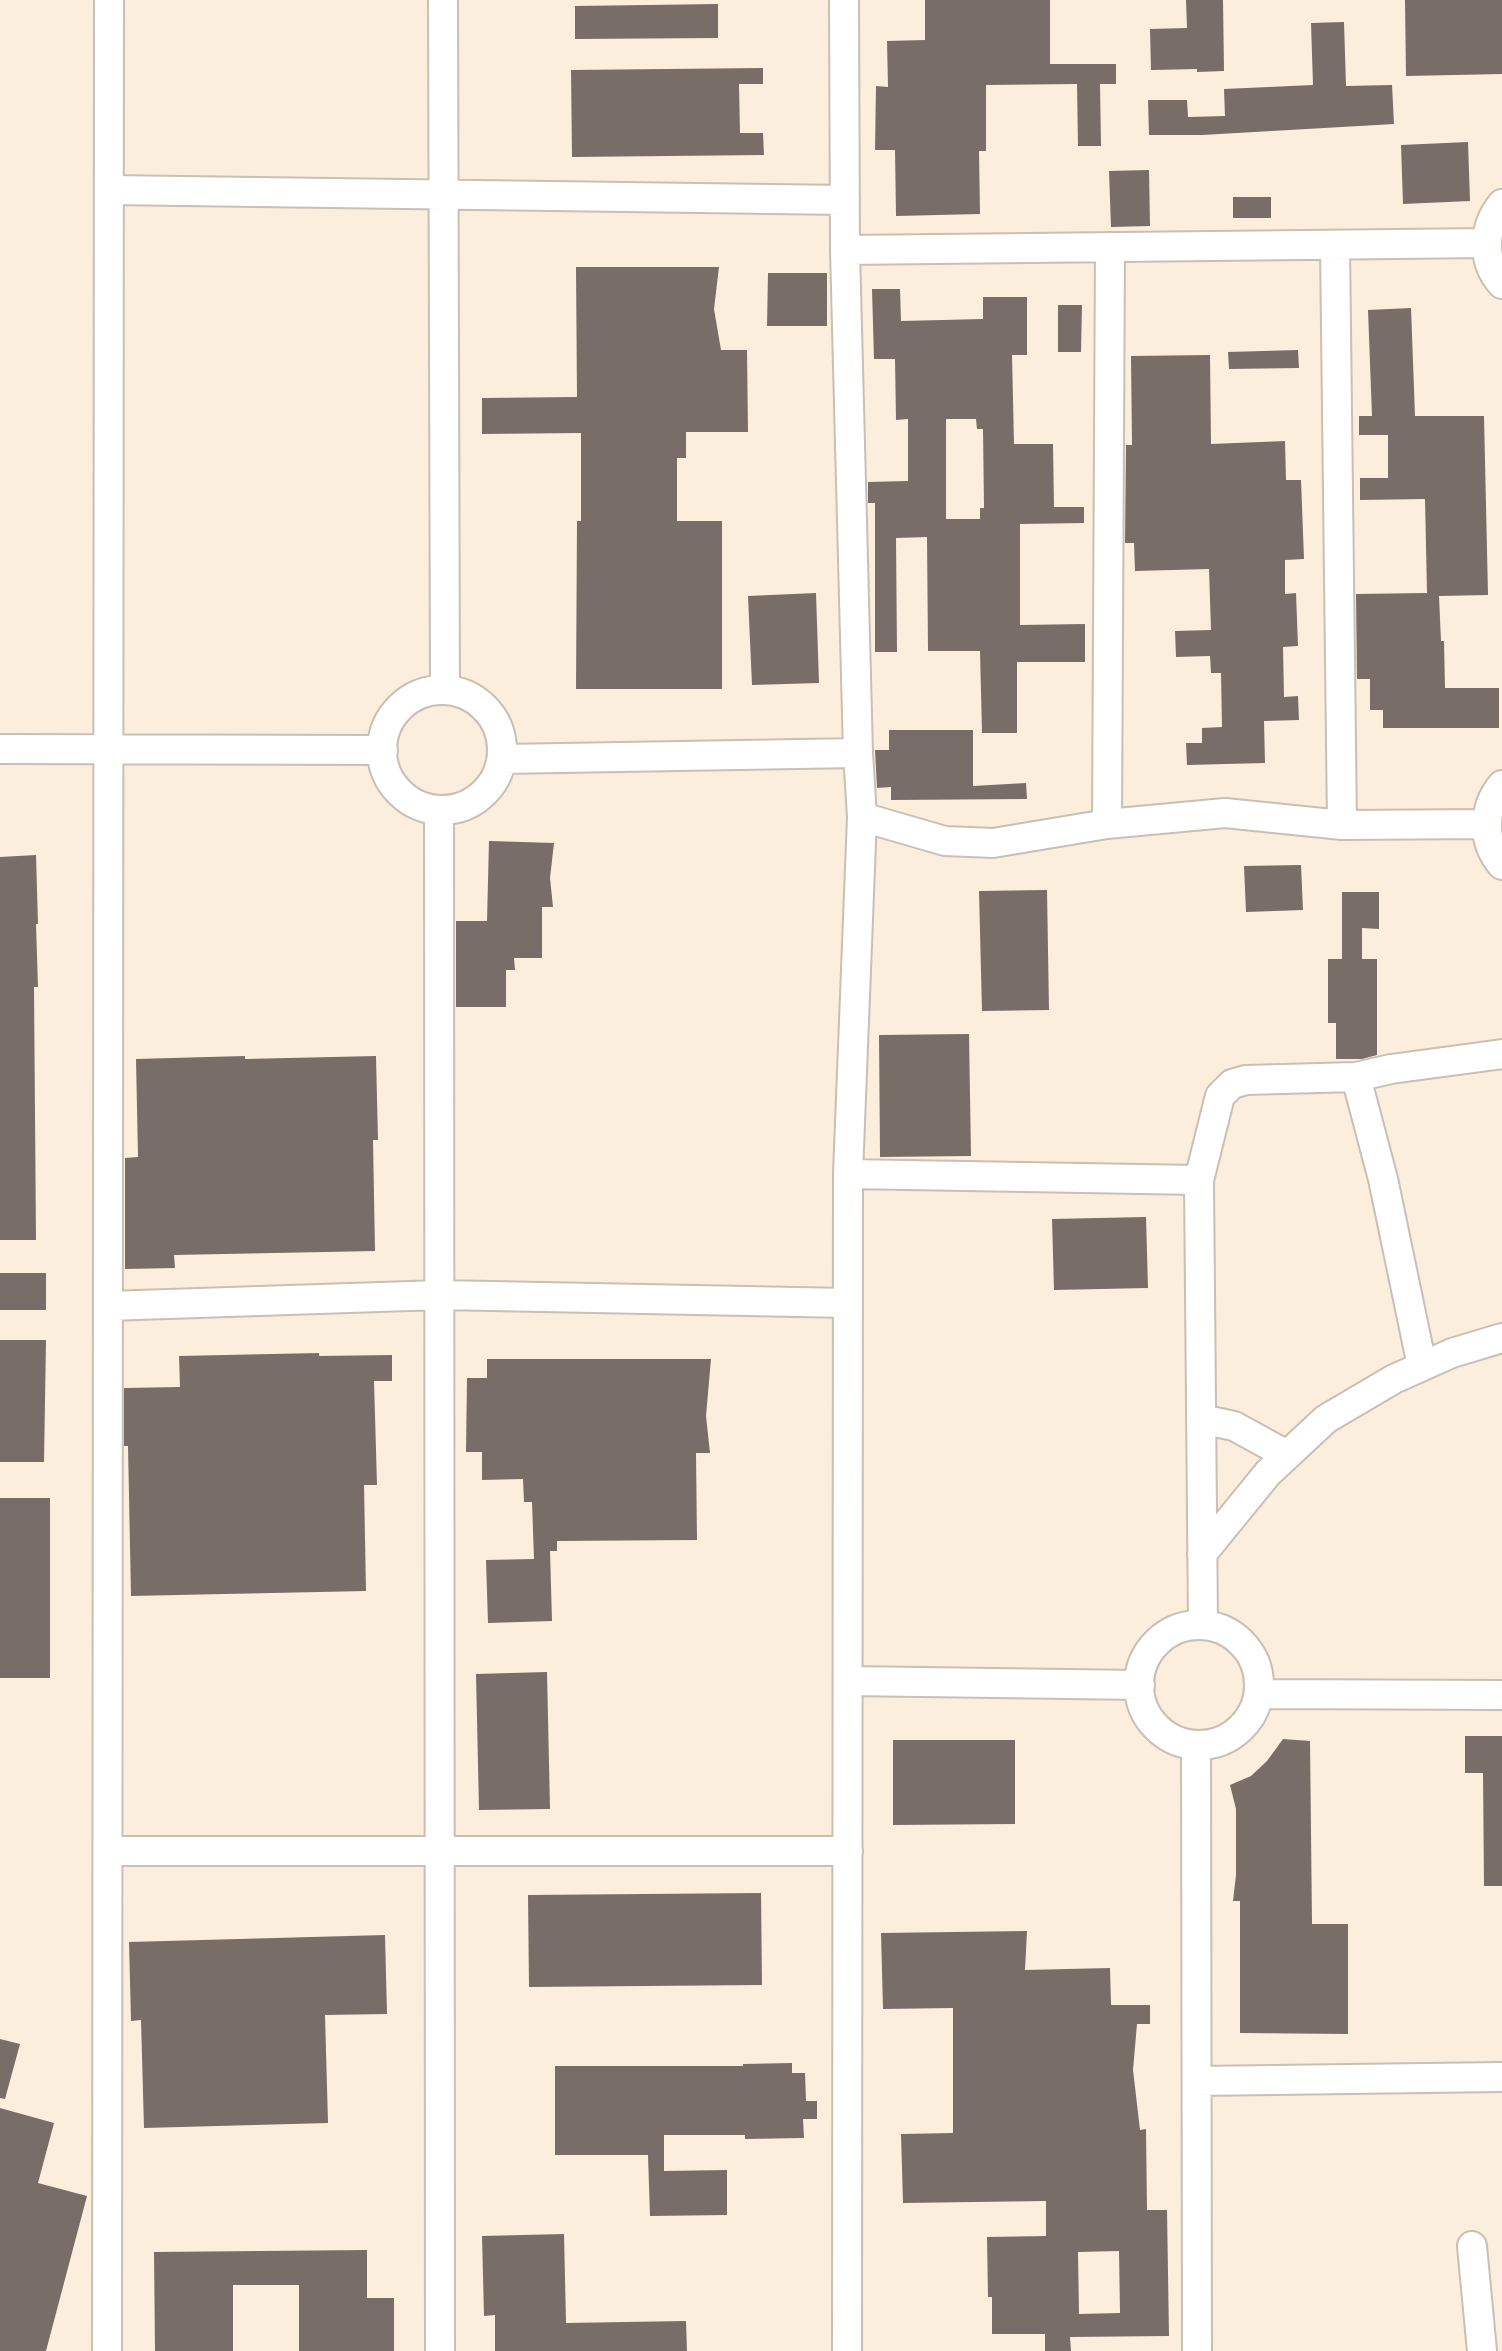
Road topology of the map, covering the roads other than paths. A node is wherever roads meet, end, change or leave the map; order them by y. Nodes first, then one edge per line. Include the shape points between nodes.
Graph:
1 (109, 0) edge
2 (443, 0) edge
3 (844, 0) edge
4 (109, 190) junction
5 (443, 194) junction
6 (845, 200) junction
7 (1502, 204) edge
8 (1487, 243) junction
9 (1335, 245) junction
10 (1110, 247) junction
11 (845, 250) junction
12 (1502, 284) edge
13 (445, 690) junction
14 (0, 749) edge
15 (108, 750) junction
16 (383, 750) junction
17 (858, 753) junction
18 (502, 759) junction
19 (1502, 785) edge
20 (439, 811) junction
21 (862, 817) junction
22 (1107, 824) junction
23 (1487, 824) junction
24 (1342, 825) junction
25 (1502, 865) edge
26 (1502, 1054) edge
27 (1356, 1077) junction
28 (848, 1174) junction
29 (1199, 1180) junction
30 (440, 1295) junction
31 (848, 1303) junction
32 (108, 1306) junction
33 (1502, 1338) edge
34 (1422, 1366) junction
35 (1201, 1419) junction
36 (1287, 1455) junction
37 (1202, 1554) junction
38 (1203, 1624) junction
39 (848, 1681) junction
40 (1140, 1685) junction
41 (1259, 1694) junction
42 (1502, 1695) edge
43 (1196, 1746) junction
44 (108, 1851) junction
45 (440, 1851) junction
46 (848, 1851) junction
47 (1502, 2077) edge
48 (1197, 2081) junction
49 (1472, 2246) dead end
50 (107, 2351) edge
51 (440, 2351) edge
52 (847, 2351) edge
53 (1197, 2351) edge
54 (1482, 2351) edge

1 - 4 street
2 - 5 street
3 - 6 street
4 - 5 street
4 - 15 street
5 - 6 street
5 - 13 street
6 - 11 street
7 - 8 street via 1492,216
8 - 9 street
8 - 12 street via 1488,262
9 - 10 street
9 - 24 street
10 - 11 street
10 - 22 street
11 - 17 street
13 - 16 street via 424,692 405,703 389,722
13 - 18 street via 470,696 489,712 500,732
14 - 15 street
15 - 16 street
15 - 32 street
16 - 20 street via 385,769 396,789 415,804
17 - 18 street
17 - 21 street
18 - 20 street via 496,778 482,795 461,808
19 - 23 street via 1493,796
20 - 30 street
21 - 22 street via 945,841 993,843
21 - 28 street
22 - 24 street via 1224,813
23 - 24 street
23 - 25 street via 1489,842
26 - 27 street
27 - 29 street via 1232,1084 1220,1096
27 - 34 street via 1383,1179
28 - 29 street
28 - 31 street
29 - 35 street
30 - 31 street
30 - 32 street
30 - 45 street
31 - 39 street
32 - 44 street
33 - 34 street
34 - 36 street via 1326,1419
35 - 36 street via 1234,1426
35 - 37 street
36 - 37 street
37 - 38 street
38 - 40 street via 1181,1627 1162,1638 1146,1657
38 - 41 street via 1227,1631 1247,1647 1257,1667
39 - 40 street
39 - 46 street
40 - 43 street via 1142,1703 1153,1724 1172,1739
41 - 42 street
41 - 43 street via 1253,1713 1240,1730 1218,1743
43 - 48 street
44 - 45 street
44 - 50 street
45 - 46 street
45 - 51 street
46 - 52 street
47 - 48 street
48 - 53 street
49 - 54 street

